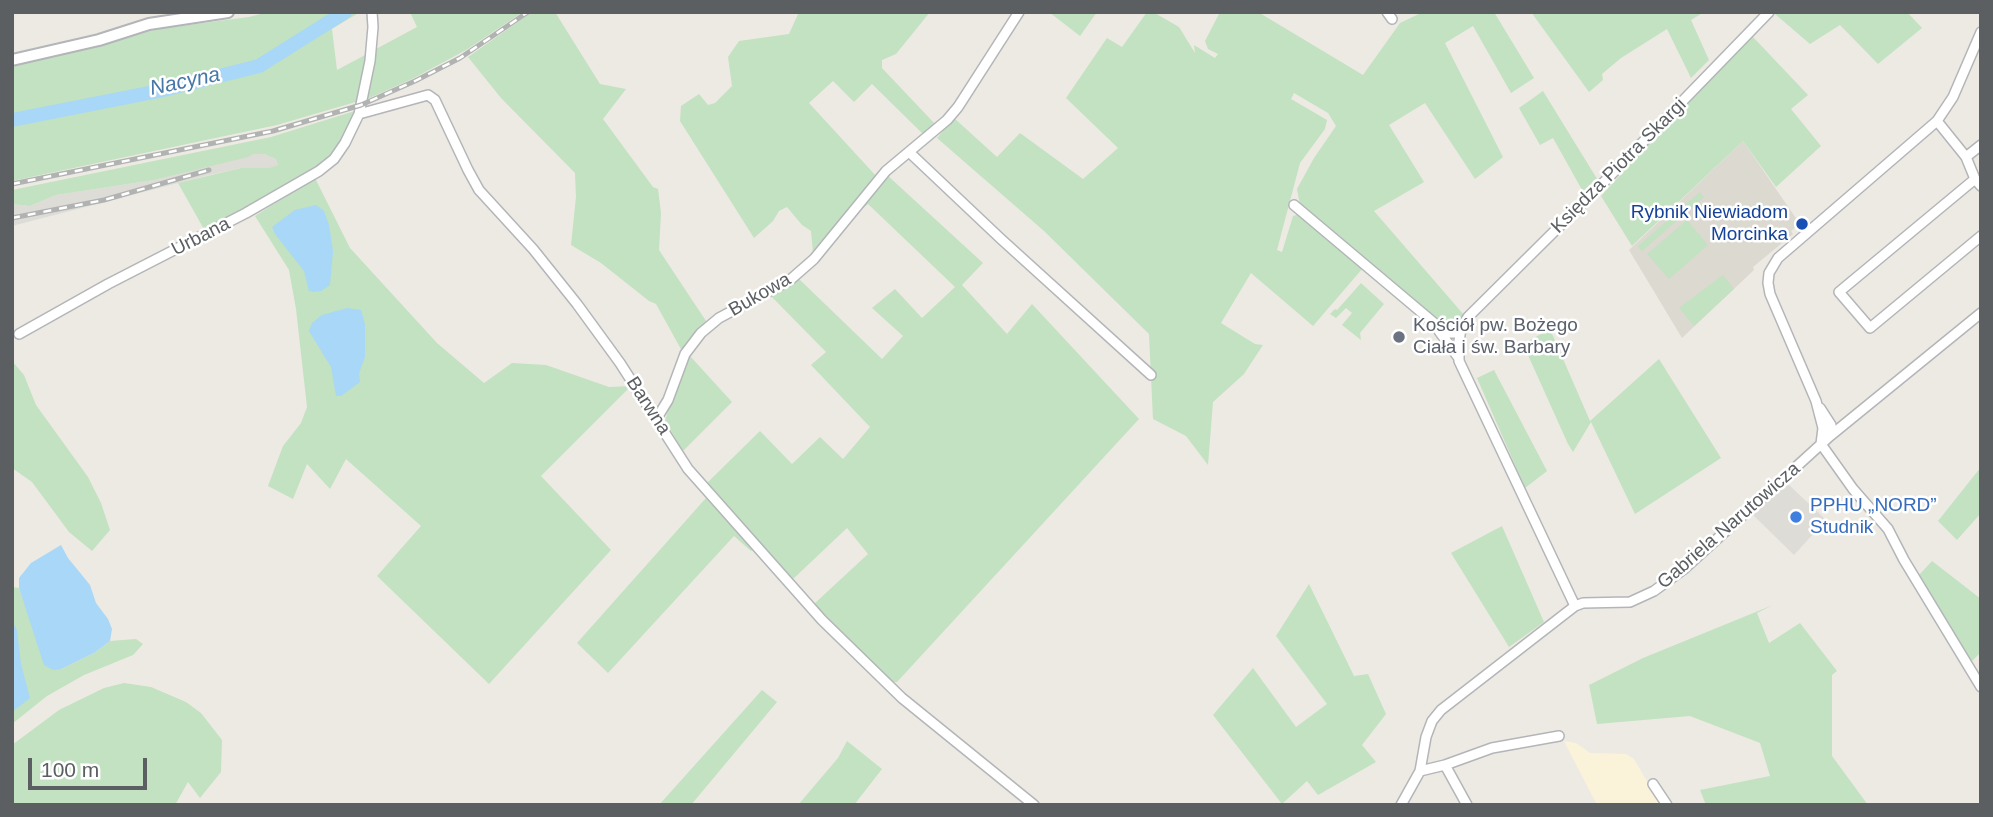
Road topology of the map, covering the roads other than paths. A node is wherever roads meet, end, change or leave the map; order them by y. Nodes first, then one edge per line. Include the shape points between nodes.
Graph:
1 (228, 12) edge
2 (372, 12) edge
3 (1019, 12) edge
4 (1769, 12) edge
5 (198, 14) edge
6 (1981, 32) edge
7 (12, 60) edge
8 (359, 114) junction
9 (1937, 121) junction
10 (1981, 145) edge
11 (909, 152) junction
12 (1966, 157) junction
13 (1978, 183) edge
14 (1294, 205) dead end
15 (1981, 236) edge
16 (1981, 313) edge
17 (1468, 317) junction
18 (1432, 322) junction
19 (19, 334) dead end
20 (1459, 361) junction
21 (1151, 375) dead end
22 (657, 418) junction
23 (1826, 424) junction
24 (1844, 425) junction
25 (1830, 436) junction
26 (1821, 444) junction
27 (1575, 606) junction
28 (1981, 687) edge
29 (1559, 736) dead end
30 (1445, 765) junction
31 (1420, 771) junction
32 (1653, 784) dead end
33 (1034, 805) edge
34 (1401, 805) edge
35 (1467, 805) edge
36 (1667, 805) edge

1 - 5 street
2 - 8 street via 370,61
3 - 11 street, Bukowa via 958,107
4 - 17 street, Księdza Piotra Skargi
5 - 7 street
6 - 9 street via 1953,97
8 - 19 street, Urbana via 340,151 319,171
8 - 22 street, Barwna via 428,94 435,100 480,190 563,286
9 - 12 street
9 - 23 street via 1772,267 1770,294
10 - 12 street
11 - 21 street
11 - 22 street, Bukowa via 886,171 790,280 719,318 701,333 685,354
12 - 13 street
13 - 15 street via 1839,292 1870,328
14 - 18 street
16 - 24 street, Gabriela Narutowicza
17 - 18 street, Księdza Piotra Skargi via 1451,335
17 - 20 street, Księdza Piotra Skargi via 1458,341
18 - 20 street
20 - 27 street
22 - 33 street, Barwna via 688,469 822,620 902,698
23 - 24 street
23 - 25 street
23 - 26 street
24 - 25 street, Gabriela Narutowicza
25 - 26 street, Gabriela Narutowicza
26 - 27 street, Gabriela Narutowicza via 1654,591 1630,602
26 - 28 street via 1888,529
27 - 31 street via 1441,710 1426,737
29 - 30 street via 1492,748
30 - 31 street
30 - 35 street
31 - 34 street
32 - 36 street

